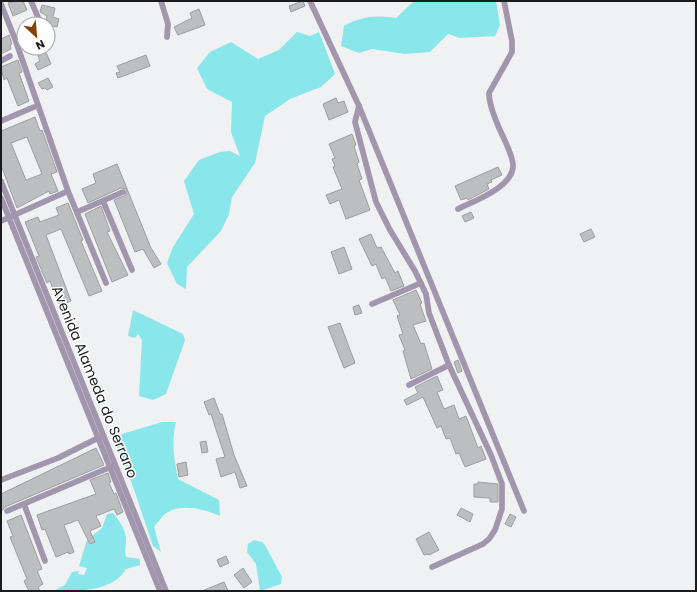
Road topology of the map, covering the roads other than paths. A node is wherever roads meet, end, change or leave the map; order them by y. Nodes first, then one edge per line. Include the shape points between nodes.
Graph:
1 (31, 1) edge
2 (160, 1) edge
3 (310, 1) edge
4 (504, 1) edge
5 (1, 4) edge
6 (38, 16) edge
7 (167, 36) dead end
8 (15, 39) joint
9 (10, 56) dead end
10 (1, 61) edge
11 (359, 106) junction
12 (34, 107) dead end
13 (1, 121) edge
14 (1, 181) edge
15 (68, 191) junction
16 (123, 192) dead end
17 (1, 198) edge
18 (103, 201) junction
19 (458, 209) dead end
20 (77, 212) junction
21 (12, 216) junction
22 (1, 221) edge
23 (132, 270) dead end
24 (106, 283) dead end
25 (421, 283) junction
26 (372, 304) dead end
27 (449, 365) junction
28 (409, 385) dead end
29 (104, 436) junction
30 (98, 438) junction
31 (113, 466) junction
32 (1, 480) edge
33 (24, 504) junction
34 (524, 511) dead end
35 (7, 512) dead end
36 (45, 561) dead end
37 (432, 567) dead end
38 (160, 591) edge
39 (166, 591) edge

1 - 6 street
2 - 7 street via 168,24
3 - 11 street
4 - 19 street via 512,52 489,93 489,98 511,156 512,171 500,187
5 - 8 street
8 - 15 street
9 - 10 street
11 - 25 street via 355,122 376,202
11 - 34 street
12 - 13 street
14 - 21 street, Avenida Alameda do Serrano
15 - 20 street
15 - 21 street
16 - 18 street
17 - 21 street, Avenida Alameda do Serrano
18 - 20 street
18 - 23 street
20 - 24 street
21 - 22 street
21 - 29 street, Avenida Alameda do Serrano
21 - 30 street, Avenida Alameda do Serrano
25 - 26 street
25 - 27 street via 429,313
27 - 28 street
27 - 37 street via 502,484 502,509 495,530 483,544
29 - 30 street
29 - 31 street, Avenida Alameda do Serrano
30 - 31 street, Avenida Alameda do Serrano
30 - 32 street via 58,458
31 - 33 street
31 - 38 street, Avenida Alameda do Serrano
31 - 39 street, Avenida Alameda do Serrano
33 - 35 street
33 - 36 street

